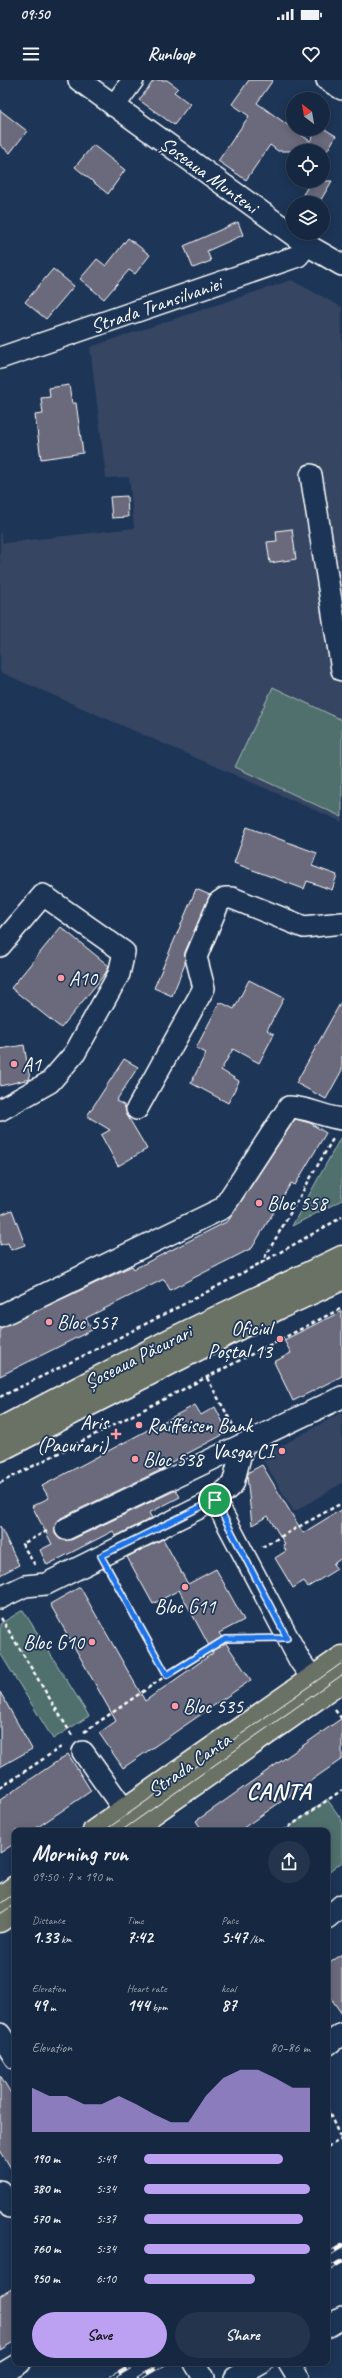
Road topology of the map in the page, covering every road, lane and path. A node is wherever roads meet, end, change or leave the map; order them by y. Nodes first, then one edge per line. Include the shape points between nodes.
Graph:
1 (79, 80) edge
2 (133, 80) edge
3 (327, 80) edge
4 (342, 89) edge
5 (114, 106) junction
6 (307, 245) junction
7 (342, 266) edge
8 (0, 358) edge
9 (311, 475) dead end
10 (342, 670) edge
11 (342, 923) edge
12 (0, 946) edge
13 (137, 1109) dead end
14 (0, 1110) edge
15 (338, 1128) edge
16 (342, 1217) edge
17 (342, 1257) edge
18 (260, 1264) junction
19 (342, 1279) edge
20 (342, 1308) edge
21 (0, 1316) edge
22 (207, 1378) junction
23 (0, 1397) edge
24 (342, 1397) edge
25 (0, 1429) edge
26 (243, 1445) junction
27 (0, 1450) edge
28 (0, 1483) edge
29 (215, 1500) junction
30 (342, 1503) edge
31 (66, 1528) dead end
32 (101, 1556) junction
33 (244, 1557) junction
34 (0, 1598) edge
35 (0, 1616) edge
36 (287, 1638) junction
37 (342, 1657) edge
38 (167, 1675) junction
39 (342, 1681) edge
40 (323, 1692) junction
41 (342, 1719) edge
42 (78, 1746) junction
43 (0, 1788) edge
44 (342, 1790) edge
45 (129, 1822) edge
46 (106, 1828) edge
47 (287, 1828) edge
48 (12, 1889) edge
49 (0, 1898) edge
50 (342, 1905) edge
51 (12, 1912) edge
52 (330, 1915) edge
53 (0, 1921) edge
54 (0, 2034) edge
55 (342, 2034) edge
56 (330, 2043) edge
57 (12, 2053) edge
58 (330, 2114) edge
59 (342, 2139) edge
60 (330, 2145) edge
61 (0, 2191) edge
62 (12, 2204) edge
63 (342, 2318) edge
64 (330, 2325) edge
65 (15, 2366) edge
66 (197, 2366) edge
67 (257, 2366) edge
68 (291, 2366) edge
69 (0, 2374) edge
70 (204, 2378) edge
71 (235, 2378) edge
72 (298, 2378) edge

1 - 5 street, Șoseaua Munteni
2 - 5 street
3 - 4 street
5 - 6 street, Șoseaua Munteni
6 - 7 street, Șoseaua Munteni
6 - 8 street, Strada Transilvaniei via 298,256
9 - 10 street
11 - 13 street via 304,927 232,898 219,902 195,962 204,988
12 - 14 street via 43,895 124,952 119,974 76,1053 50,1082
15 - 18 path
15 - 21 street via 331,1118 302,1107 289,1107 223,1208
16 - 18 path
17 - 25 main road, Șoseaua Păcurari via 170,1340
18 - 23 path
19 - 27 main road, Șoseaua Păcurari via 279,1308
20 - 22 path
22 - 26 path
22 - 28 path
24 - 26 street
26 - 29 street via 233,1484
26 - 31 street
29 - 32 street
29 - 33 street
30 - 33 path
32 - 34 street via 46,1584 25,1586
32 - 38 path
33 - 36 street
35 - 42 path
36 - 38 path via 225,1639
36 - 40 street
37 - 40 main road, Strada Canta
38 - 42 path
39 - 40 main road, Strada Canta
40 - 41 path
40 - 45 main road, Strada Canta
42 - 43 path
42 - 45 street
44 - 47 path
45 - 46 main road, Strada Canta
48 - 49 main road
50 - 52 street
51 - 53 main road
54 - 57 street
55 - 56 street
58 - 59 path
59 - 60 path
61 - 62 street via 9,2206
63 - 64 street
65 - 69 street
66 - 70 street
67 - 71 street
68 - 72 street

